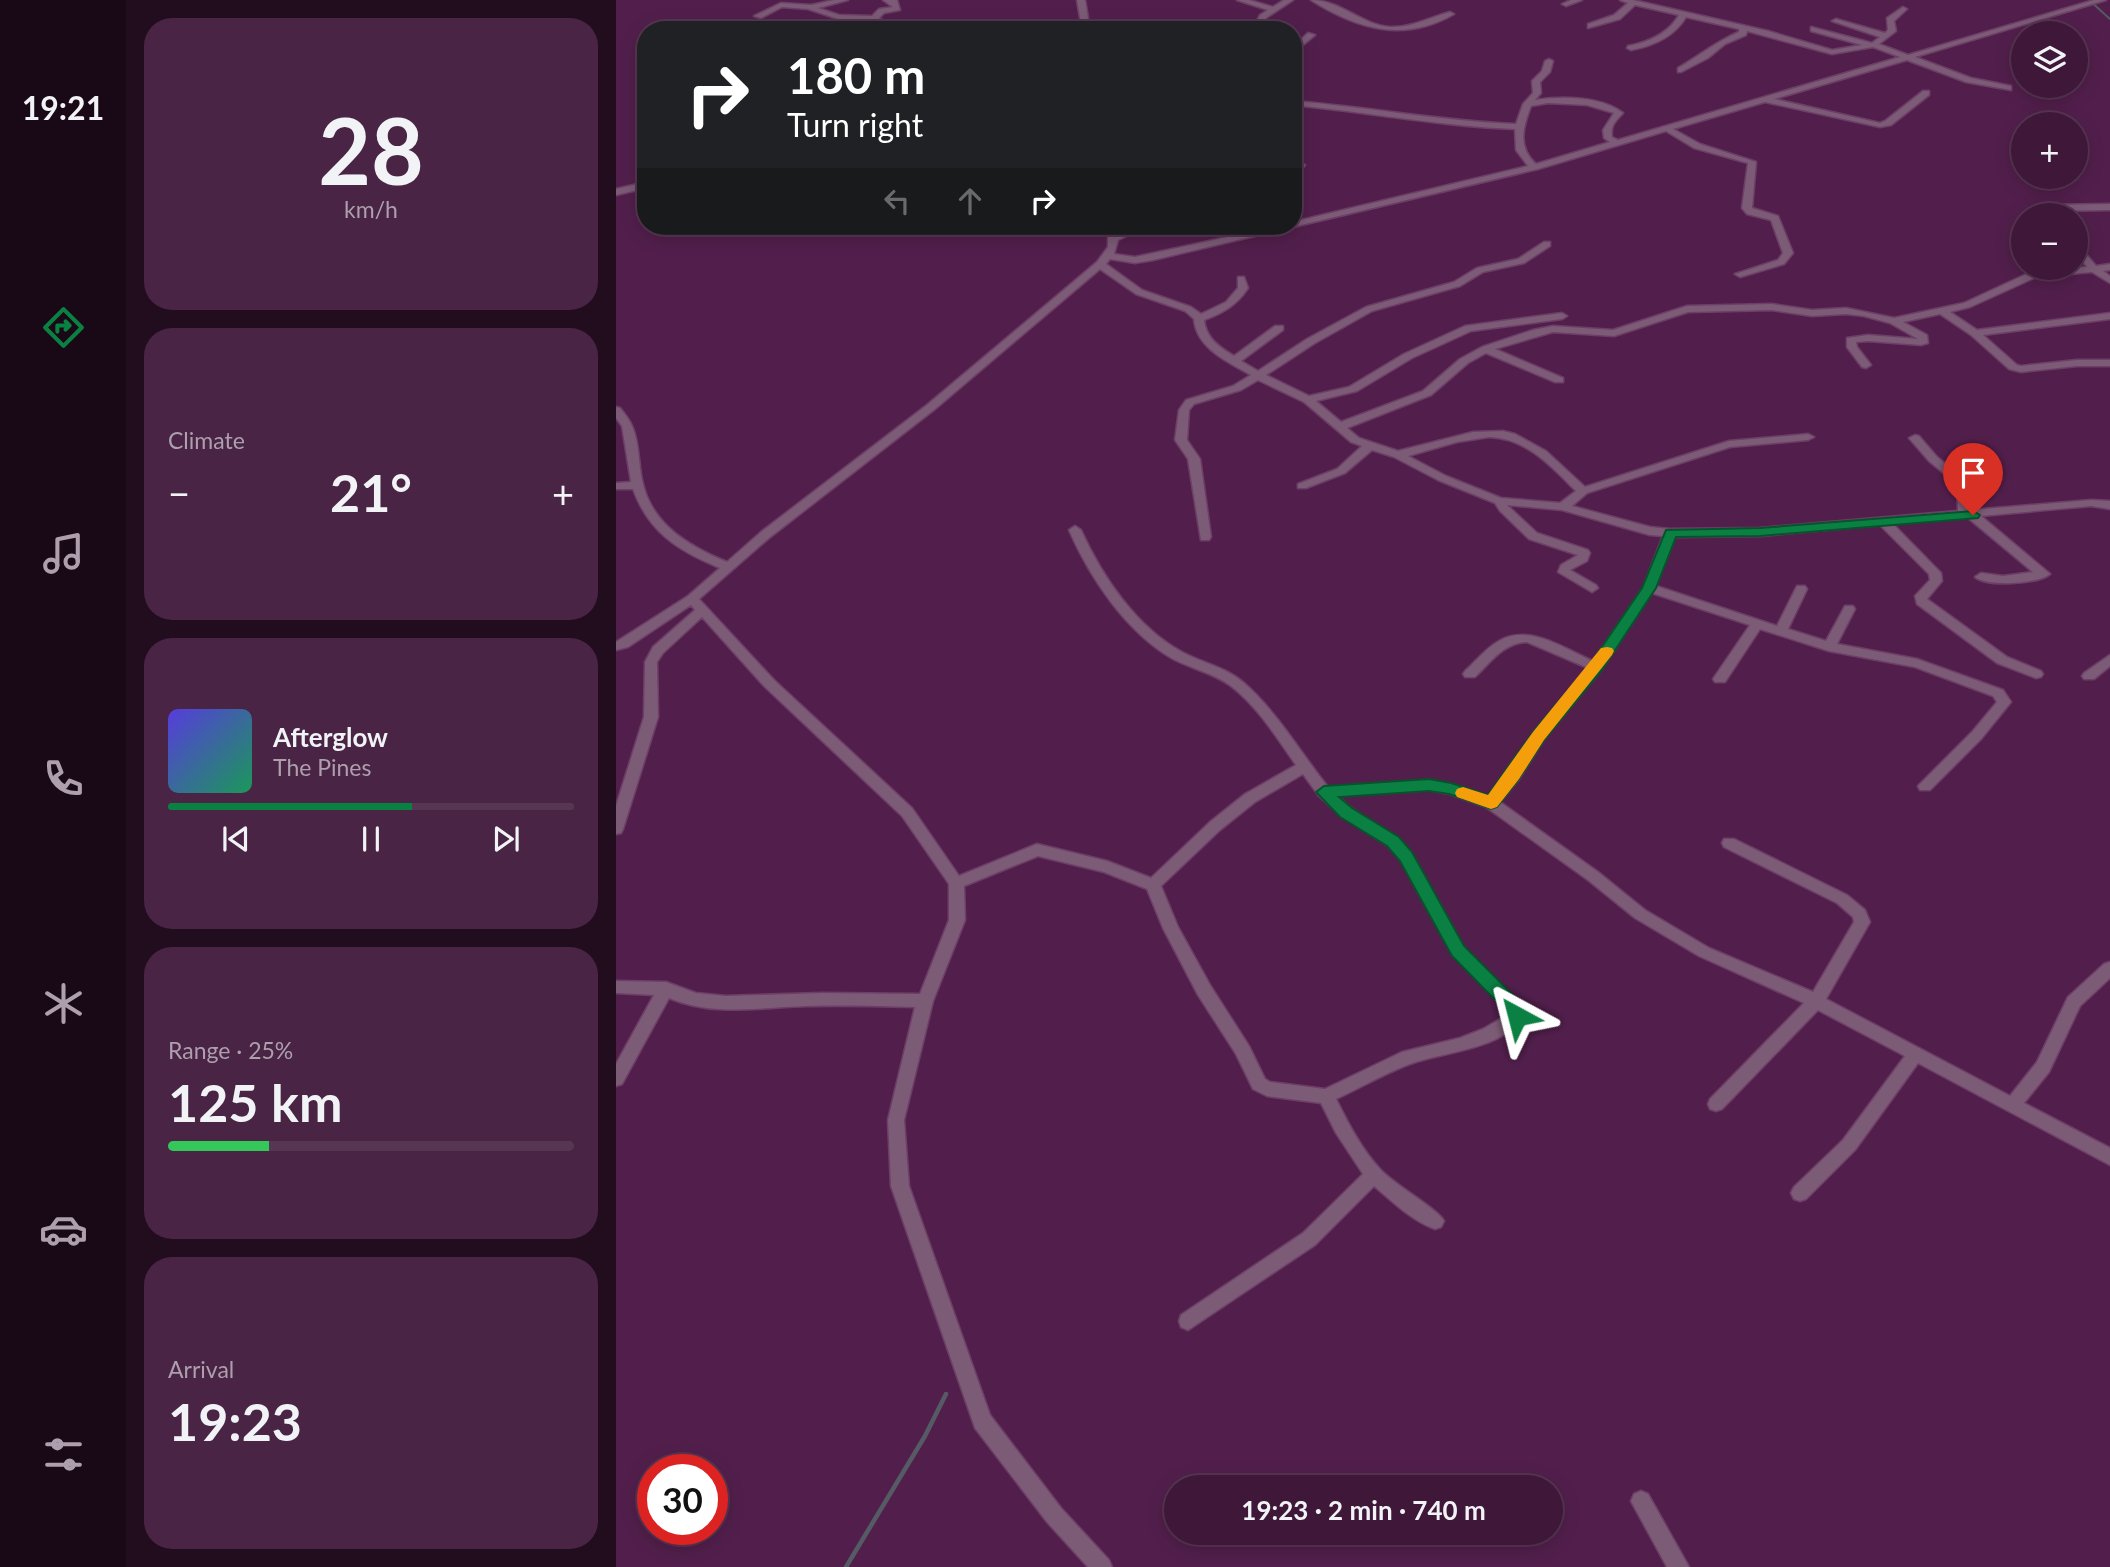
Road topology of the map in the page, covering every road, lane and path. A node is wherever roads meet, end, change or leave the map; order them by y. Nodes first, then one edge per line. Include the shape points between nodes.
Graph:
1 (844, 0) edge
2 (887, 0) edge
3 (1081, 0) edge
4 (1241, 0) edge
5 (1289, 0) edge
6 (1315, 0) edge
7 (1578, 0) edge
8 (1624, 0) edge
9 (2102, 0) edge
10 (1633, 3) junction
11 (1566, 4) dead end
12 (811, 7) junction
13 (1272, 9) junction
14 (1903, 9) dead end
15 (1450, 14) dead end
16 (1683, 15) junction
17 (758, 16) dead end
18 (874, 18) junction
19 (879, 21) edge
20 (1084, 21) edge
21 (1261, 21) edge
22 (1836, 21) dead end
23 (1591, 26) dead end
24 (1743, 29) junction
25 (1814, 29) dead end
26 (1311, 36) dead end
27 (1886, 36) junction
28 (1302, 44) edge
29 (1872, 45) junction
30 (1630, 48) dead end
31 (1909, 58) junction
32 (1549, 61) dead end
33 (1681, 70) dead end
34 (2008, 88) dead end
35 (1926, 93) dead end
36 (1766, 99) junction
37 (1302, 104) edge
38 (1527, 104) junction
39 (1518, 127) junction
40 (1666, 128) junction
41 (1617, 143) junction
42 (1535, 167) junction
43 (637, 187) edge
44 (616, 192) edge
45 (2088, 207) edge
46 (2110, 207) edge
47 (1302, 216) edge
48 (1311, 221) junction
49 (1302, 223) edge
50 (1112, 235) edge
51 (1248, 235) edge
52 (1547, 244) dead end
53 (1109, 256) junction
54 (2088, 262) edge
55 (1100, 264) junction
56 (2110, 267) edge
57 (2094, 269) junction
58 (1740, 274) dead end
59 (1241, 279) dead end
60 (2110, 280) edge
61 (1942, 312) junction
62 (1562, 316) dead end
63 (2110, 316) edge
64 (1199, 318) junction
65 (1894, 321) junction
66 (1279, 328) dead end
67 (1975, 333) junction
68 (1486, 349) junction
69 (1234, 361) junction
70 (2110, 363) edge
71 (1866, 365) dead end
72 (1259, 376) junction
73 (1559, 380) dead end
74 (1308, 400) junction
75 (617, 413) edge
76 (1339, 427) junction
77 (1808, 437) dead end
78 (1914, 438) dead end
79 (1368, 447) junction
80 (1398, 455) junction
81 (637, 485) junction
82 (616, 486) edge
83 (1302, 486) dead end
84 (1583, 491) junction
85 (1499, 501) junction
86 (2110, 505) edge
87 (1563, 507) junction
88 (1973, 515) junction
89 (1883, 521) junction
90 (1075, 530) dead end
91 (1671, 533) junction
92 (1205, 537) dead end
93 (728, 566) junction
94 (1981, 577) dead end
95 (1592, 588) dead end
96 (1649, 588) junction
97 (1801, 589) dead end
98 (697, 605) junction
99 (1849, 610) dead end
100 (1757, 624) junction
101 (1782, 631) junction
102 (616, 646) edge
103 (1829, 647) junction
104 (2110, 659) edge
105 (1596, 667) junction
106 (1470, 674) dead end
107 (2036, 674) dead end
108 (2089, 676) dead end
109 (1720, 679) dead end
110 (1304, 767) junction
111 (1925, 786) dead end
112 (1324, 792) junction
113 (1491, 803) junction
114 (616, 829) edge
115 (1729, 843) dead end
116 (956, 883) junction
117 (1153, 885) junction
118 (2110, 968) edge
119 (616, 987) edge
120 (666, 989) junction
121 (1816, 1000) junction
122 (925, 1001) junction
123 (1915, 1055) junction
124 (616, 1079) edge
125 (1326, 1096) junction
126 (1716, 1104) dead end
127 (2012, 1106) junction
128 (2110, 1157) edge
129 (1374, 1175) junction
130 (1800, 1193) dead end
131 (1435, 1221) dead end
132 (1188, 1321) dead end
133 (1641, 1501) dead end
134 (1102, 1567) edge
135 (1679, 1567) edge

1 - 12 street
2 - 18 street via 897,8
3 - 20 street
4 - 13 street
5 - 13 street
6 - 15 street via 1390,29
7 - 11 street
8 - 10 street
9 - 31 street
10 - 16 street
10 - 23 street via 1617,18
12 - 17 street via 780,5
12 - 18 street via 838,17
13 - 21 street
14 - 27 street via 1889,20 1892,31
16 - 24 street
16 - 30 street via 1667,33
18 - 19 street
22 - 27 street
24 - 29 street via 1832,52
24 - 33 street
25 - 29 street
26 - 28 street
27 - 29 street
29 - 31 street
31 - 34 street via 1969,80
31 - 36 street
32 - 38 street
35 - 36 street via 1880,125
36 - 40 street
37 - 39 street
38 - 39 street
38 - 41 street via 1544,99 1614,110 1619,113 1606,134
39 - 42 street via 1517,144
40 - 41 street
40 - 58 street via 1697,146 1752,162 1747,208 1775,218 1788,253 1781,262
41 - 42 street
42 - 48 street
43 - 44 street
45 - 46 street
47 - 48 street
48 - 49 street
50 - 53 street
51 - 53 street via 1135,260
52 - 72 street via 1521,261 1480,270 1457,284 1369,309
53 - 55 street
54 - 57 street
55 - 64 street via 1139,292 1188,309
55 - 93 street via 931,407
56 - 57 street
57 - 60 street
57 - 61 street via 2034,274
59 - 64 street via 1243,288 1237,299
61 - 65 street
61 - 67 street
62 - 74 street via 1469,328 1408,356 1353,389
63 - 67 street
64 - 69 street via 1200,331 1215,349
65 - 68 street via 1846,311 1705,307 1614,333 1553,329
65 - 71 street via 1924,341 1852,340
66 - 69 street
67 - 70 street via 2021,369
68 - 73 street
68 - 76 street via 1464,361 1427,393
69 - 72 street
72 - 74 street
72 - 92 street via 1231,391 1190,402 1184,410 1181,440 1194,459
74 - 76 street
75 - 81 street via 627,426
76 - 79 street
77 - 84 street via 1729,444
78 - 88 street via 1963,483 1964,510
79 - 80 street
79 - 83 street via 1341,471
80 - 84 street via 1453,439 1513,436
80 - 85 street
81 - 82 street
81 - 93 street via 661,524 687,549
84 - 87 street
85 - 87 street
85 - 95 street via 1533,536 1584,553 1564,572
86 - 88 street
87 - 91 street
88 - 89 street
88 - 94 street via 2044,574 2003,580
89 - 91 street via 1760,532
89 - 107 street via 1936,573 1936,581 1921,601 2002,660
90 - 110 street via 1082,548 1126,610 1170,651 1236,683 1281,732
91 - 96 street
93 - 98 street
96 - 100 street
96 - 105 street
97 - 101 street
98 - 102 street
98 - 114 street via 651,663 651,717
98 - 116 street via 769,683 907,812
99 - 103 street
100 - 101 street
100 - 109 street
101 - 103 street
103 - 111 street via 1917,663 2003,697 1979,736
104 - 108 street
105 - 106 street via 1516,637 1498,646
105 - 113 street
110 - 112 street
110 - 117 street via 1250,798
112 - 113 street via 1429,785
112 - 125 street via 1393,842 1458,951 1518,1012 1489,1034 1408,1057
113 - 121 street via 1640,914 1703,952
115 - 121 street via 1842,899 1860,914 1862,922
116 - 117 street via 1037,850 1107,867
116 - 122 street via 957,920
117 - 125 street via 1204,990 1259,1084 1267,1089
118 - 127 street via 2074,1002 2043,1067
119 - 120 street
120 - 122 street via 685,999 736,1004
120 - 124 street
121 - 123 street
121 - 126 street
122 - 134 street via 896,1120 900,1186 982,1421 1054,1515
123 - 127 street
123 - 130 street via 1849,1145
125 - 129 street
127 - 128 street
129 - 131 street
129 - 132 street via 1309,1239
133 - 135 street

